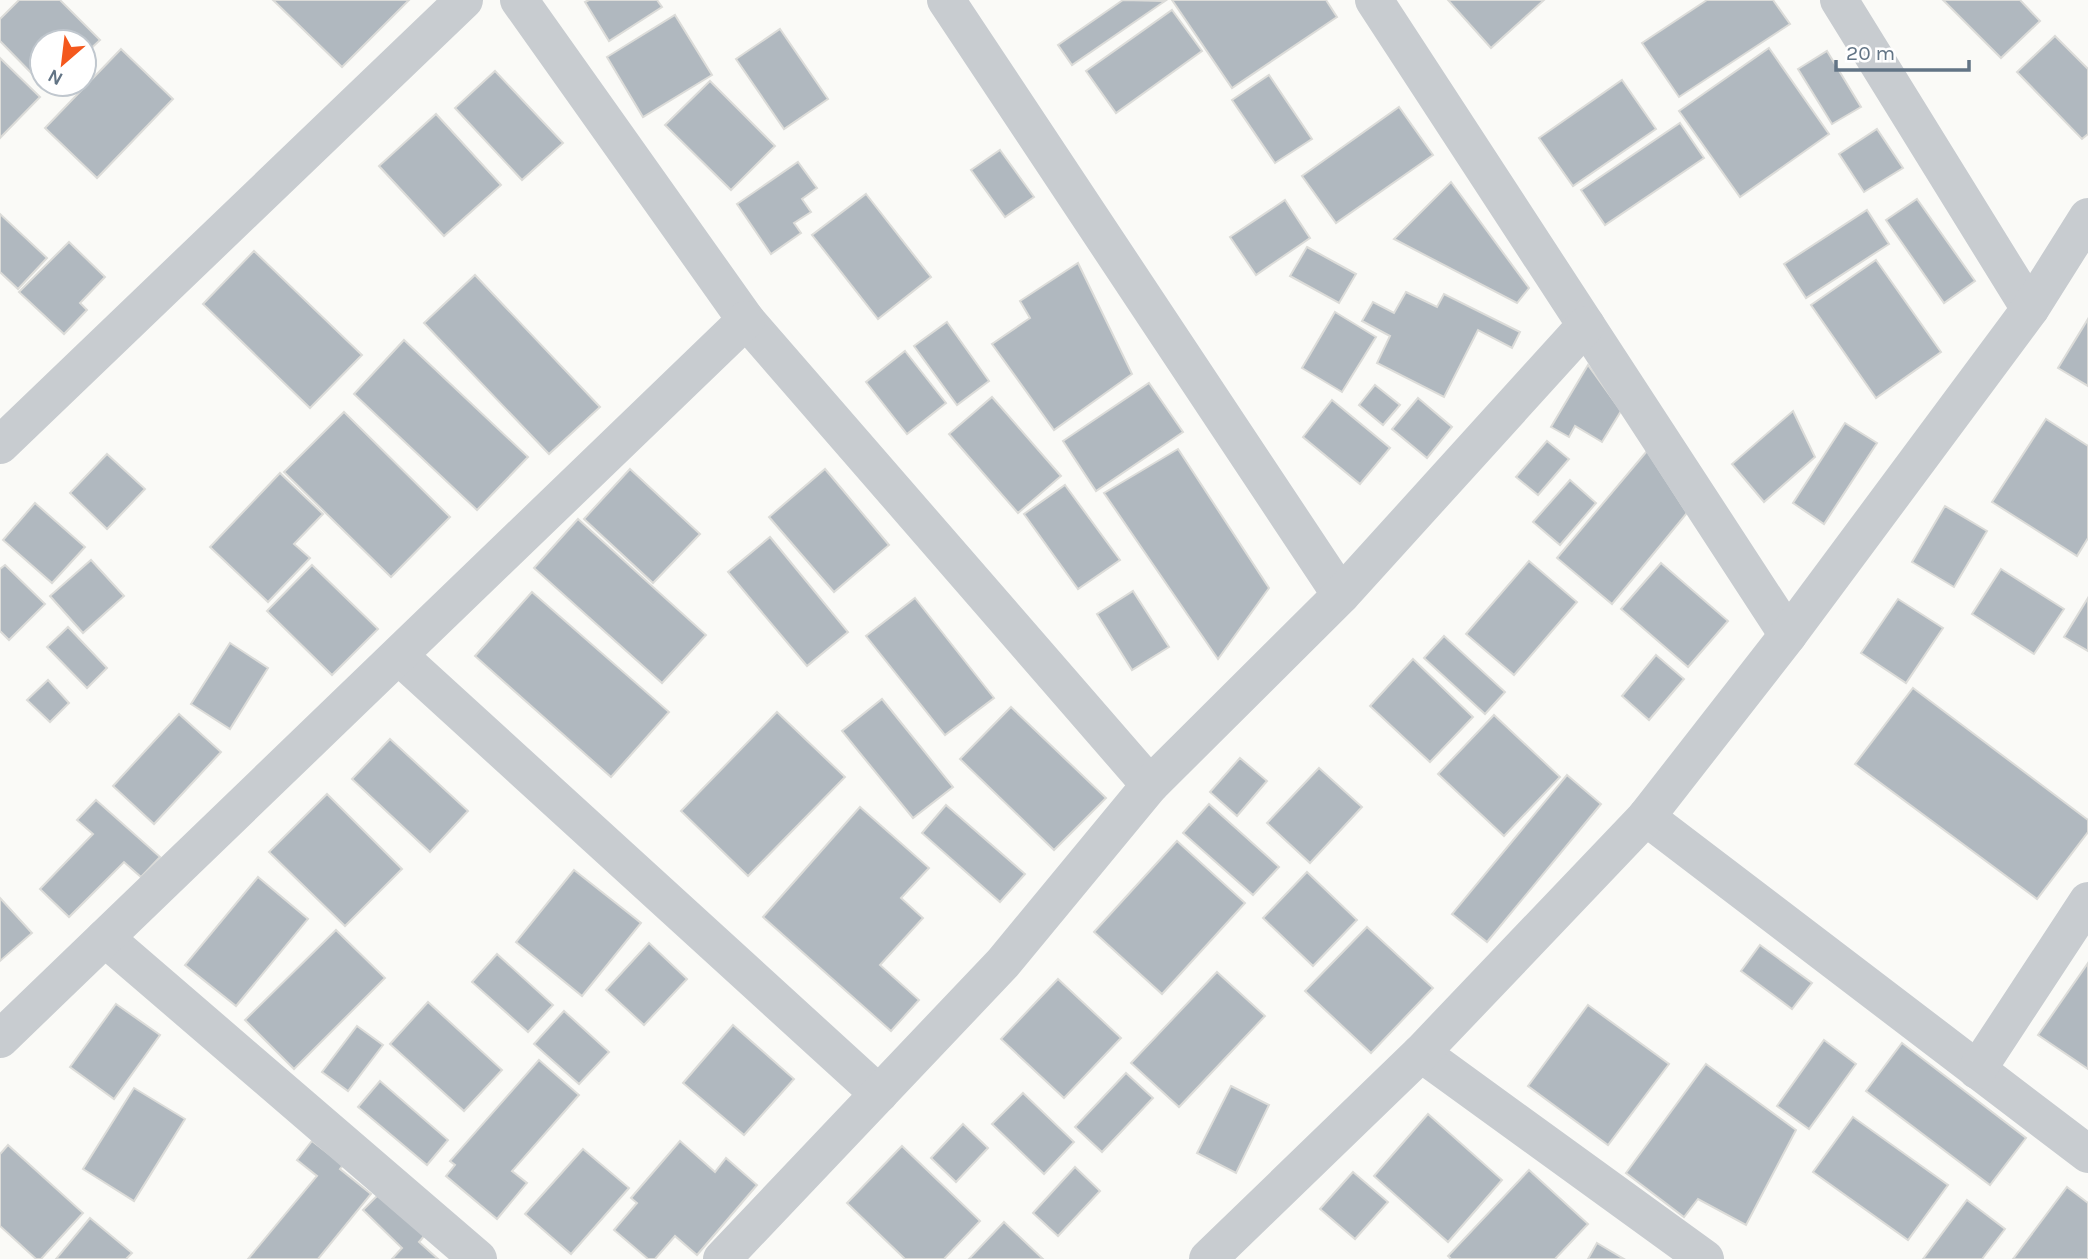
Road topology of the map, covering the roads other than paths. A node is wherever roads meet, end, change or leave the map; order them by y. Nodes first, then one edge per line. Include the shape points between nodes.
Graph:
1 (464, 0) edge
2 (519, 0) edge
3 (946, 0) edge
4 (1374, 0) edge
5 (1839, 0) edge
6 (2088, 217) edge
7 (2030, 309) junction
8 (746, 320) junction
9 (1586, 325) junction
10 (0, 445) edge
11 (1340, 595) junction
12 (1788, 635) junction
13 (399, 656) junction
14 (1150, 785) junction
15 (1646, 817) junction
16 (2088, 901) edge
17 (105, 938) junction
18 (0, 1039) edge
19 (1421, 1053) junction
20 (1977, 1070) junction
21 (879, 1094) junction
22 (2088, 1154) edge
23 (478, 1259) edge
24 (722, 1259) edge
25 (1208, 1259) edge
26 (1705, 1259) edge

1 - 10 street
2 - 8 street
3 - 11 street
4 - 9 street
5 - 7 street
6 - 7 street
7 - 12 street
8 - 13 street
8 - 14 street
9 - 11 street
9 - 12 street
11 - 14 street
12 - 15 street
13 - 17 street
13 - 21 street
14 - 21 street via 1003,963
15 - 19 street
15 - 20 street
16 - 20 street
17 - 18 street
17 - 23 street
19 - 25 street
19 - 26 street
20 - 22 street
21 - 24 street

